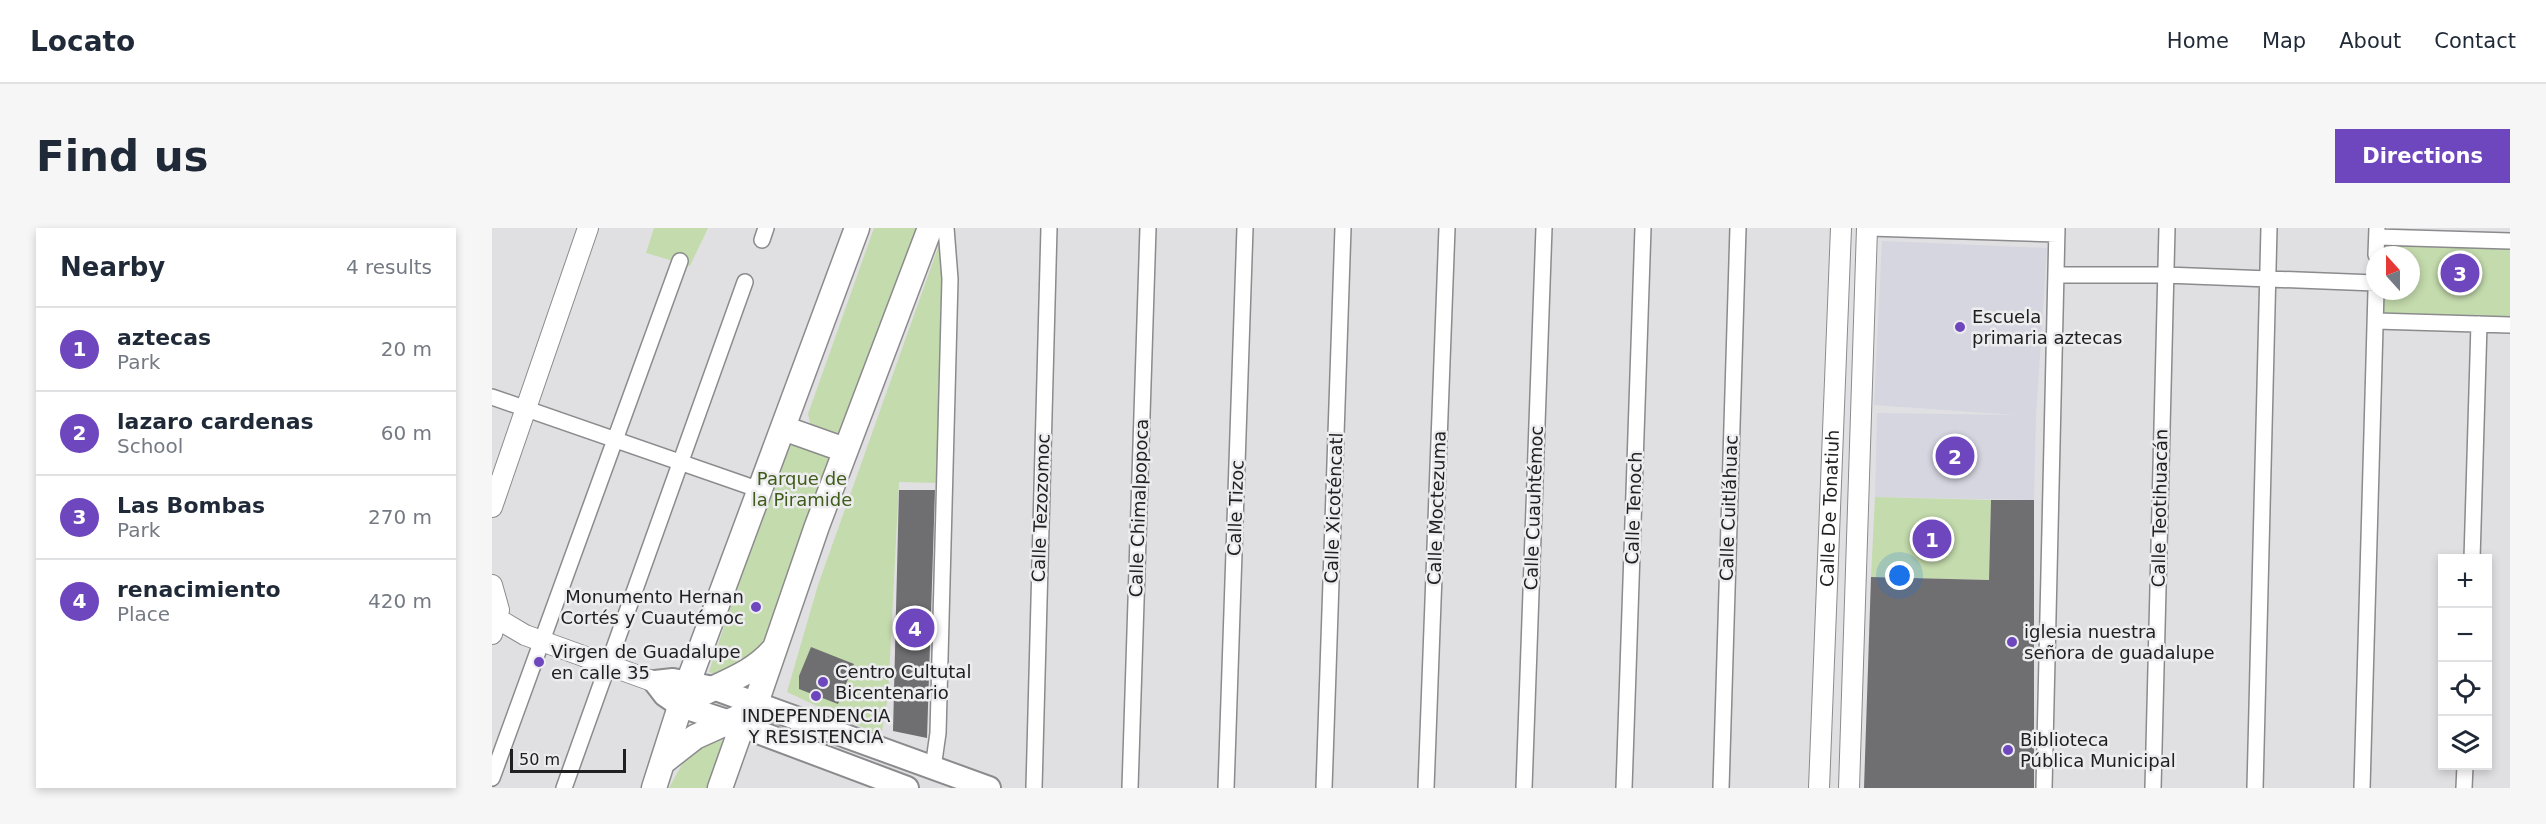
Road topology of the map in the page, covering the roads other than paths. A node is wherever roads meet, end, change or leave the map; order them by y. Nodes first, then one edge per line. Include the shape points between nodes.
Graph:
1 (588, 228) edge
2 (857, 228) edge
3 (930, 228) edge
4 (946, 228) edge
5 (1049, 228) edge
6 (1148, 228) edge
7 (1245, 228) edge
8 (1343, 228) edge
9 (1447, 228) edge
10 (1544, 228) edge
11 (1643, 228) edge
12 (1738, 228) edge
13 (1841, 228) edge
14 (1868, 228) edge
15 (2167, 228) edge
16 (2269, 228) edge
17 (1961, 229) edge
18 (2057, 231) edge
19 (2377, 232) edge
20 (2480, 234) edge
21 (2510, 241) edge
22 (680, 261) dead end
23 (2166, 274) junction
24 (2056, 275) junction
25 (2268, 280) junction
26 (745, 282) dead end
27 (2366, 283) edge
28 (2376, 300) edge
29 (2376, 321) junction
30 (2479, 324) junction
31 (2510, 325) edge
32 (492, 397) edge
33 (526, 409) junction
34 (783, 428) junction
35 (616, 442) junction
36 (845, 450) junction
37 (682, 464) junction
38 (760, 490) junction
39 (492, 507) edge
40 (2472, 554) edge
41 (492, 585) edge
42 (494, 629) edge
43 (533, 638) junction
44 (775, 648) junction
45 (609, 664) junction
46 (655, 682) junction
47 (688, 683) junction
48 (713, 688) junction
49 (756, 703) junction
50 (681, 706) junction
51 (736, 724) junction
52 (663, 762) junction
53 (933, 768) junction
54 (2465, 770) edge
55 (492, 778) edge
56 (564, 788) edge
57 (654, 788) edge
58 (720, 788) edge
59 (907, 788) edge
60 (989, 788) edge
61 (1034, 788) edge
62 (1130, 788) edge
63 (1226, 788) edge
64 (1324, 788) edge
65 (1426, 788) edge
66 (1524, 788) edge
67 (1624, 788) edge
68 (1721, 788) edge
69 (1819, 788) edge
70 (1849, 788) edge
71 (2043, 788) edge
72 (2152, 788) edge
73 (2255, 788) edge
74 (2361, 788) edge
75 (2464, 788) edge

1 - 33 street
2 - 34 main road
3 - 36 main road
4 - 53 street via 950,279 939,709
5 - 61 street, Calle Tezozomoc
6 - 62 street, Calle Chimalpopoca
7 - 63 street, Calle Tizoc
8 - 64 street, Calle Xicoténcatl
9 - 65 street, Calle Moctezuma
10 - 66 street, Calle Cuauhtémoc
11 - 67 street, Calle Tenoch
12 - 68 street, Calle Cuitláhuac
13 - 69 street, Calle De Tonatiuh
14 - 17 street
14 - 70 street, Calle De Tonatiuh
15 - 23 street, Calle Teotihuacán
16 - 25 street
17 - 18 street
18 - 24 street
19 - 20 street
20 - 21 street
22 - 35 street
23 - 24 street
23 - 25 street
23 - 72 street, Calle Teotihuacán
24 - 71 street
25 - 27 street
25 - 73 street
26 - 37 street
28 - 29 street
29 - 30 street
29 - 74 street
30 - 31 street
30 - 40 street
32 - 33 street
33 - 35 street
33 - 39 street
34 - 36 main road
34 - 38 main road
35 - 37 street
35 - 43 street
36 - 44 main road
37 - 38 street
37 - 45 street
38 - 47 main road
41 - 42 street via 498,601
42 - 43 street
43 - 45 street
43 - 55 street
44 - 48 main road via 745,674
44 - 49 main road
45 - 46 street
45 - 56 street
46 - 47 main road
46 - 50 main road
47 - 48 main road
47 - 50 main road
48 - 49 main road
48 - 50 main road
49 - 51 main road
49 - 53 main road
50 - 51 main road
50 - 52 main road
51 - 52 main road via 695,736
51 - 58 main road
51 - 59 main road
52 - 57 main road
53 - 60 main road
54 - 75 street

